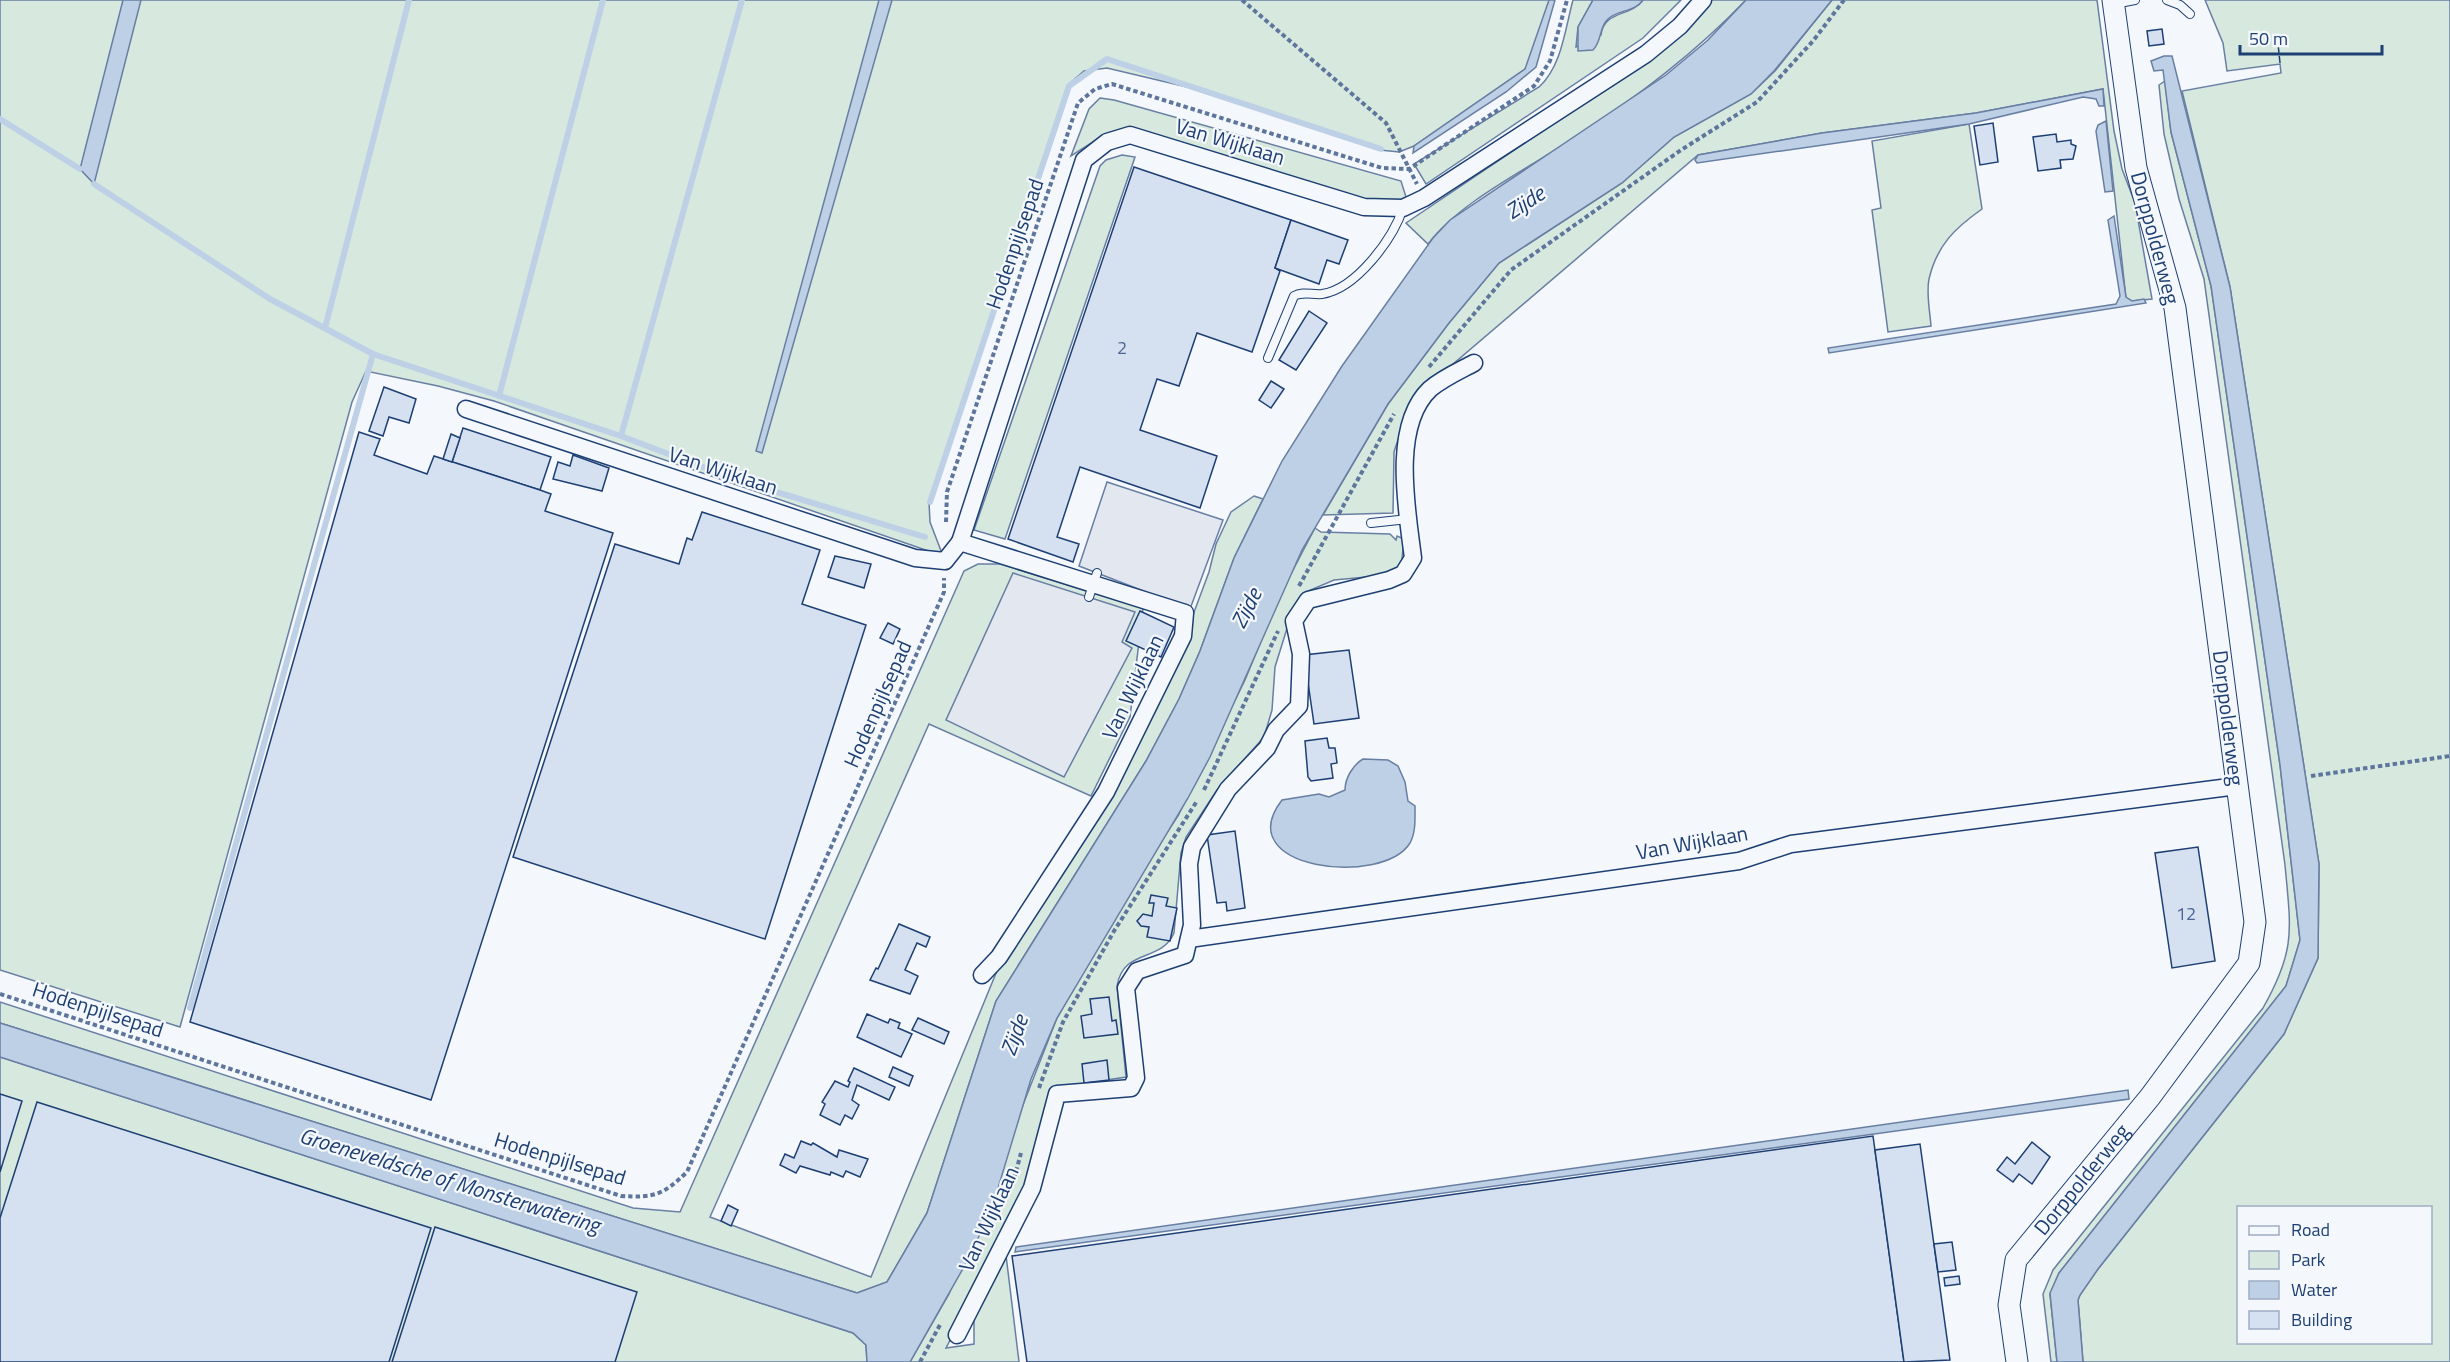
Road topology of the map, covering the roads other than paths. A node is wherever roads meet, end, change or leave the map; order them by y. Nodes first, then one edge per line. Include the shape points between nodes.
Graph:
1 (1703, 0) edge
2 (2134, 0) edge
3 (2167, 0) edge
4 (2113, 2) edge
5 (2190, 14) dead end
6 (1403, 208) junction
7 (1268, 358) dead end
8 (1474, 363) dead end
9 (466, 409) dead end
10 (1408, 519) junction
11 (1371, 523) dead end
12 (960, 542) junction
13 (2237, 786) junction
14 (1189, 939) junction
15 (982, 975) dead end
16 (957, 1335) dead end
17 (2017, 1362) edge

1 - 6 street, Van Wijklaan via 1680,26 1646,54
2 - 4 lane
3 - 5 lane
4 - 13 street, Dorppolderweg via 2136,168 2175,308
6 - 7 lane via 1399,221 1354,280 1322,294 1294,296
6 - 12 street, Van Wijklaan via 1364,207 1130,135 1107,142 1084,160
8 - 10 street via 1441,380 1419,403 1404,447
9 - 12 street, Van Wijklaan via 915,558 945,561
10 - 11 lane
10 - 14 street via 1413,558 1403,574 1308,600 1294,621 1301,654 1299,706 1228,789 1192,847 1188,864 1193,910
12 - 15 street, Van Wijklaan via 1185,613 1183,636 1106,792 999,957
13 - 14 street, Van Wijklaan via 1791,844 1739,861
13 - 17 street, Dorppolderweg via 2255,922 2249,963 2150,1097 2016,1260 2009,1305
14 - 16 street, Van Wijklaan via 1185,955 1137,971 1126,988 1136,1078 1131,1088 1056,1094 1032,1188

